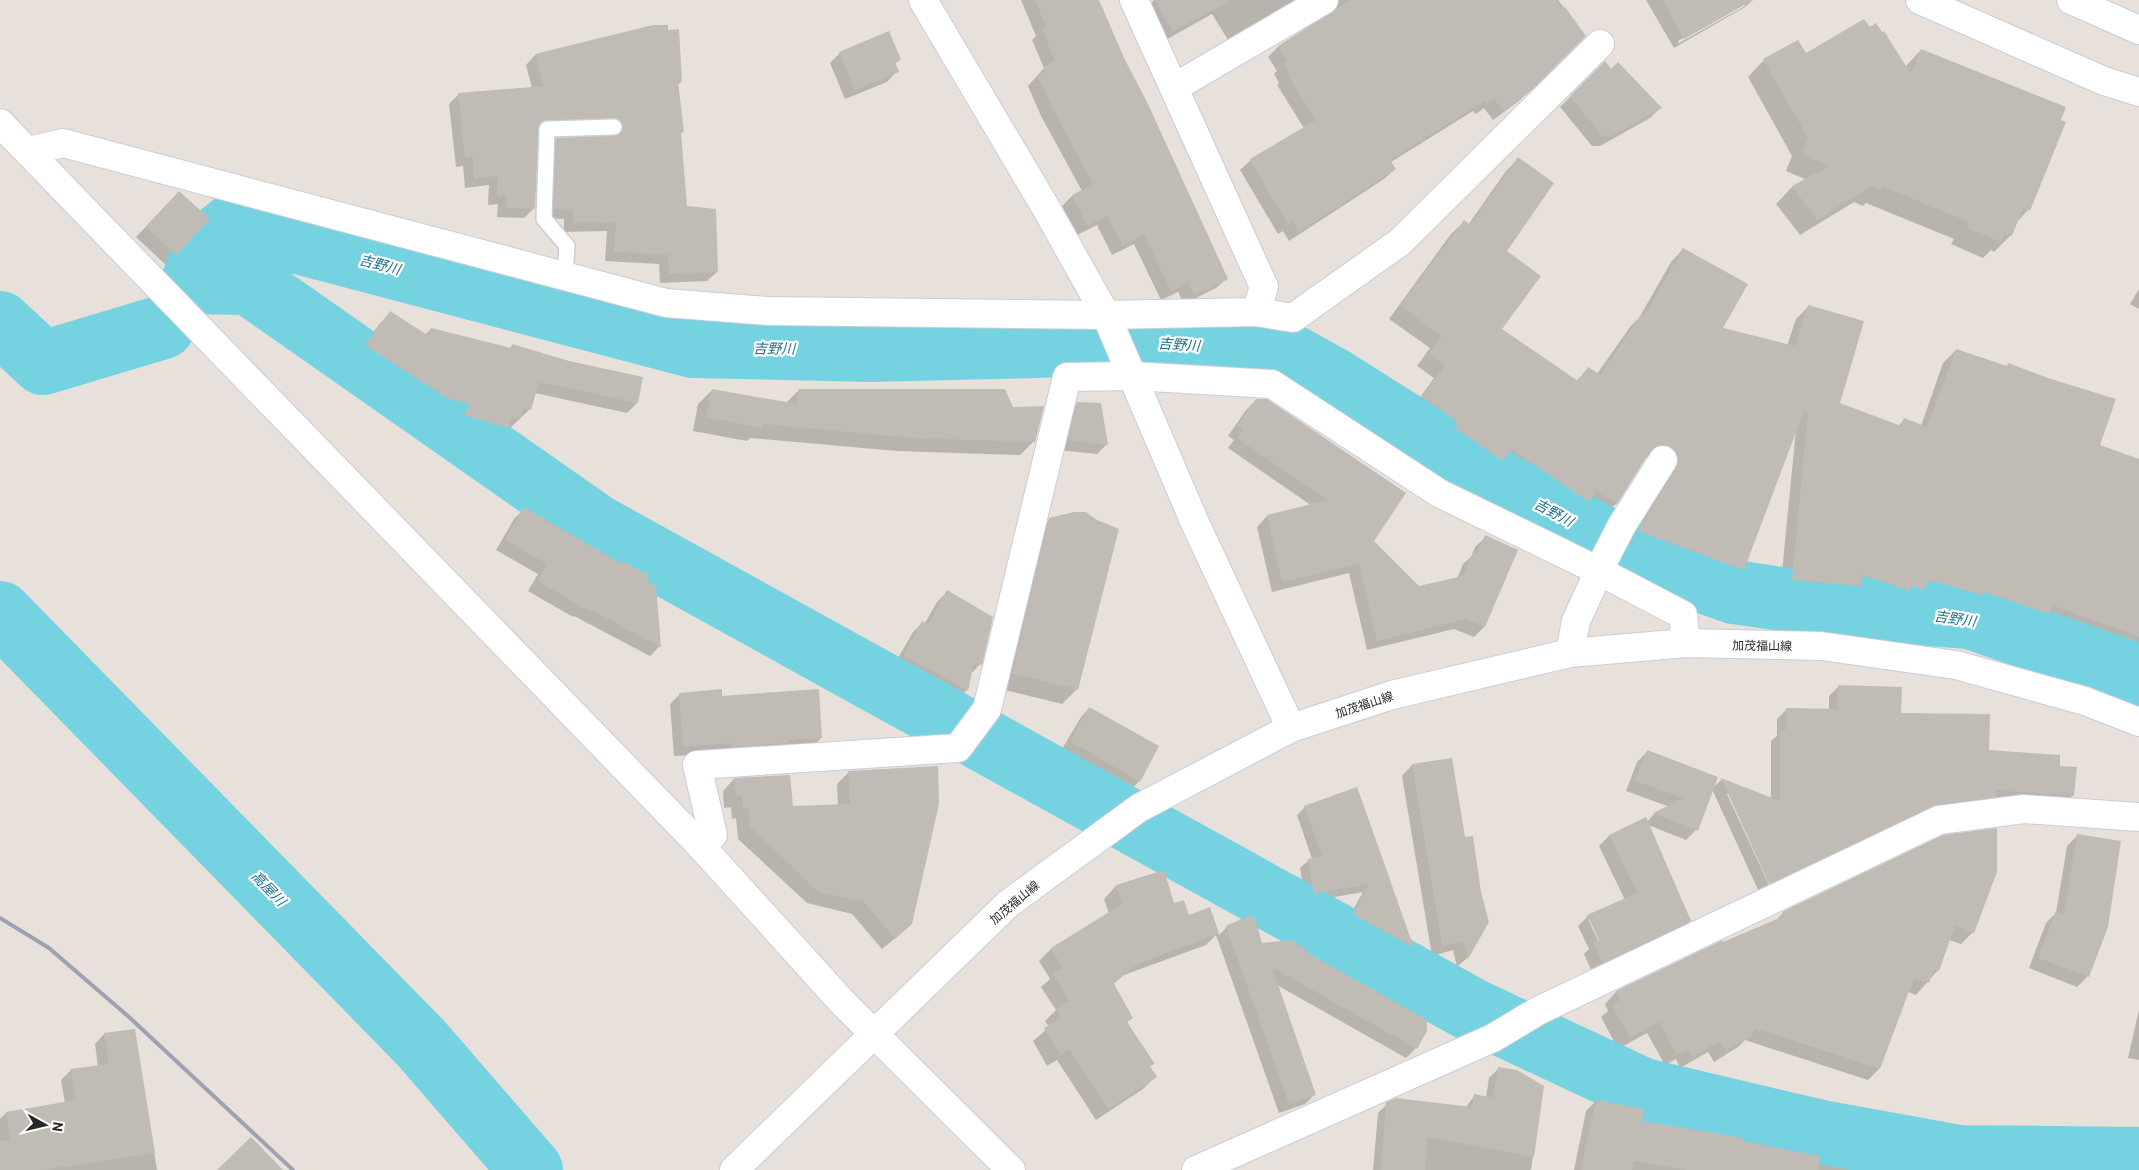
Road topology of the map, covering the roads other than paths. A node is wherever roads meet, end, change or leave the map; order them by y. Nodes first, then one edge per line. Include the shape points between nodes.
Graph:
1 (924, 0) edge
2 (1134, 0) edge
3 (1324, 0) edge
4 (1920, 0) edge
5 (2071, 0) edge
6 (2139, 30) edge
7 (1600, 44) dead end
8 (1175, 87) junction
9 (2139, 92) edge
10 (0, 123) edge
11 (614, 127) dead end
12 (29, 151) junction
13 (565, 277) junction
14 (1256, 312) junction
15 (1106, 315) junction
16 (1133, 376) junction
17 (1663, 460) dead end
18 (1602, 565) junction
19 (1686, 643) junction
20 (1570, 652) junction
21 (2139, 722) edge
22 (1291, 728) junction
23 (2139, 817) edge
24 (698, 843) junction
25 (875, 1034) junction
26 (734, 1170) edge
27 (1011, 1170) edge
28 (1196, 1170) edge

1 - 15 street
2 - 8 street
3 - 8 street
4 - 9 street via 2104,81
5 - 6 street
7 - 14 street via 1400,242 1293,318
8 - 14 street via 1264,287
10 - 12 street
11 - 13 lane via 547,129 544,219 567,246
12 - 13 street via 63,143
12 - 24 street
13 - 15 street via 666,303 768,311
14 - 15 street
15 - 16 street
16 - 18 street via 1272,384 1439,493
16 - 22 street via 1195,523
16 - 24 street via 1067,377 987,709 958,748 697,765 713,834
17 - 18 street via 1622,525
18 - 19 street via 1683,615
18 - 20 street via 1576,621
19 - 20 street, 加茂福山線
19 - 21 street, 加茂福山線 via 1821,646 1956,665 2085,701
20 - 22 street, 加茂福山線 via 1392,695
22 - 25 street, 加茂福山線 via 1139,808 1100,836 1008,904
23 - 28 street via 2024,809 1939,820 1538,1011 1493,1038
24 - 25 street
25 - 26 street, 加茂福山線
25 - 27 street

